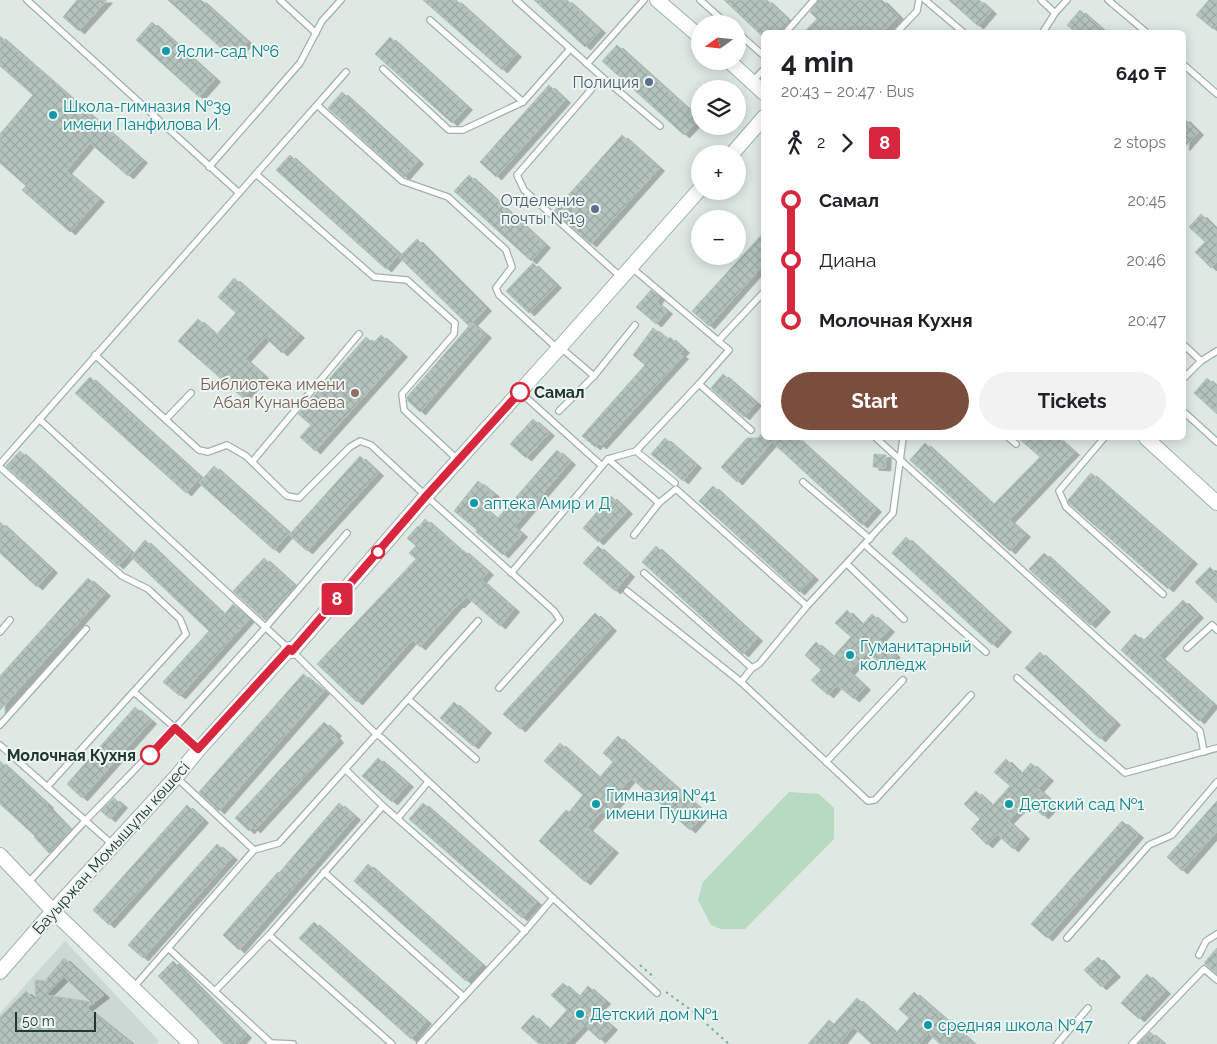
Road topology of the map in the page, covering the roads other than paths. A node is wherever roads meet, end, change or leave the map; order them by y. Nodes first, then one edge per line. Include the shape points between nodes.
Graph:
1 (27, 0) edge
2 (280, 0) edge
3 (341, 0) edge
4 (516, 0) edge
5 (644, 0) edge
6 (657, 0) edge
7 (700, 0) edge
8 (814, 0) edge
9 (919, 0) edge
10 (925, 0) edge
11 (1042, 0) edge
12 (1067, 0) edge
13 (1108, 0) edge
14 (1055, 13) junction
15 (717, 15) edge
16 (430, 20) dead end
17 (691, 28) edge
18 (788, 30) edge
19 (899, 30) edge
20 (961, 30) edge
21 (1044, 30) edge
22 (1144, 30) edge
23 (316, 33) junction
24 (746, 41) edge
25 (570, 49) junction
26 (761, 53) edge
27 (587, 64) junction
28 (1186, 67) edge
29 (382, 69) dead end
30 (739, 70) edge
31 (346, 72) dead end
32 (761, 73) edge
33 (602, 77) junction
34 (752, 82) junction
35 (761, 90) edge
36 (1217, 94) edge
37 (523, 102) junction
38 (317, 105) junction
39 (761, 120) edge
40 (660, 126) dead end
41 (740, 145) edge
42 (209, 166) junction
43 (256, 174) junction
44 (239, 194) junction
45 (691, 199) edge
46 (626, 273) junction
47 (761, 295) edge
48 (635, 325) dead end
49 (359, 334) dead end
50 (718, 341) junction
51 (1186, 347) edge
52 (559, 348) junction
53 (1216, 352) edge
54 (95, 355) junction
55 (1201, 361) junction
56 (594, 376) junction
57 (1186, 376) edge
58 (699, 384) junction
59 (520, 392) junction
60 (191, 393) dead end
61 (559, 411) dead end
62 (1186, 414) edge
63 (38, 419) junction
64 (166, 419) junction
65 (751, 430) dead end
66 (878, 440) edge
67 (903, 440) edge
68 (1011, 440) edge
69 (1102, 440) edge
70 (1148, 440) edge
71 (1217, 442) edge
72 (1016, 444) dead end
73 (636, 451) junction
74 (900, 459) junction
75 (458, 460) junction
76 (608, 460) junction
77 (252, 462) junction
78 (0, 465) edge
79 (602, 466) junction
80 (803, 482) dead end
81 (675, 483) dead end
82 (426, 496) junction
83 (1217, 502) edge
84 (659, 503) junction
85 (347, 534) dead end
86 (634, 535) dead end
87 (870, 539) junction
88 (865, 544) junction
89 (847, 564) junction
90 (511, 572) junction
91 (644, 573) dead end
92 (626, 591) dead end
93 (1163, 594) dead end
94 (807, 606) junction
95 (904, 619) dead end
96 (10, 620) dead end
97 (478, 621) dead end
98 (265, 628) junction
99 (86, 629) dead end
100 (1217, 630) edge
101 (0, 632) edge
102 (1187, 648) dead end
103 (291, 650) junction
104 (986, 652) dead end
105 (752, 668) junction
106 (1017, 678) dead end
107 (903, 680) dead end
108 (741, 682) junction
109 (499, 688) dead end
110 (134, 692) junction
111 (971, 695) dead end
112 (408, 699) junction
113 (0, 725) edge
114 (175, 728) junction
115 (376, 734) junction
116 (0, 745) edge
117 (1217, 748) edge
118 (198, 749) junction
119 (1204, 752) junction
120 (476, 759) dead end
121 (826, 762) junction
122 (345, 769) junction
123 (176, 777) junction
124 (428, 782) junction
125 (1217, 782) edge
126 (48, 787) junction
127 (383, 806) junction
128 (398, 818) junction
129 (86, 821) junction
130 (113, 845) junction
131 (254, 850) junction
132 (1, 858) edge
133 (324, 872) junction
134 (27, 884) junction
135 (553, 898) junction
136 (53, 911) junction
137 (525, 931) junction
138 (1217, 934) edge
139 (269, 935) junction
140 (1067, 938) dead end
141 (168, 948) junction
142 (1199, 955) dead end
143 (2, 966) edge
144 (1217, 980) edge
145 (133, 988) junction
146 (215, 991) junction
147 (657, 993) dead end
148 (464, 997) junction
149 (1088, 1008) dead end
150 (271, 1043) edge
151 (191, 1044) edge
152 (293, 1044) edge
153 (392, 1044) edge
154 (420, 1044) edge
155 (1057, 1044) edge
156 (1132, 1044) edge

1 - 42 lane
2 - 23 lane
3 - 23 lane
4 - 25 lane
5 - 27 lane
6 - 17 street
7 - 15 lane
8 - 18 lane
9 - 19 lane via 916,11
10 - 20 lane
11 - 14 lane
12 - 14 lane
13 - 22 lane
14 - 21 lane
16 - 37 lane
23 - 42 lane via 300,63
24 - 26 lane
25 - 27 lane
25 - 37 lane
27 - 33 lane
28 - 36 lane
29 - 37 lane via 449,130 463,130
30 - 34 street
31 - 38 lane
32 - 34 lane
33 - 40 lane
33 - 46 lane via 517,175 524,190
34 - 35 street
38 - 43 lane
38 - 52 lane via 402,181 448,197 506,250 512,267 496,288 498,295
39 - 41 street
42 - 44 lane
43 - 44 lane
43 - 75 lane via 374,277 407,280 455,323 454,334 402,394 404,410
44 - 54 lane
45 - 46 street, Бауыржан Момышұлы көшесі
46 - 50 lane
46 - 52 street, Бауыржан Момышұлы көшесі
47 - 50 lane
48 - 56 lane
49 - 77 lane
50 - 58 lane via 729,350
51 - 55 lane
52 - 56 lane
52 - 59 street, Бауыржан Момышұлы көшесі
53 - 55 lane
54 - 63 lane
54 - 64 lane
55 - 57 lane
56 - 61 lane
58 - 65 lane
58 - 73 lane
59 - 75 street, Бауыржан Момышұлы көшесі
59 - 79 lane
60 - 64 lane
62 - 71 lane
63 - 78 lane
63 - 98 lane
64 - 77 lane via 199,450 208,452 227,445
66 - 74 lane
67 - 74 lane
68 - 72 lane
69 - 93 lane via 1059,491 1066,507
70 - 83 street
73 - 76 lane
73 - 81 lane
74 - 87 lane via 893,513
74 - 119 lane via 1200,731
75 - 82 street, Бауыржан Момышұлы көшесі
76 - 79 lane
76 - 84 lane
77 - 82 lane via 287,496 299,498 360,441 371,445
78 - 110 lane via 122,576 148,589 180,620 186,634
79 - 90 lane
80 - 87 lane
82 - 90 lane
82 - 103 street, Бауыржан Момышұлы көшесі
84 - 86 lane
84 - 94 lane via 676,489
85 - 98 lane
87 - 88 lane
88 - 89 lane
88 - 104 lane
89 - 94 lane
89 - 95 lane
90 - 109 lane via 554,610 560,620
91 - 105 lane
92 - 108 lane
94 - 105 lane via 759,664
96 - 101 lane
97 - 112 lane
98 - 103 lane
98 - 114 lane
99 - 113 lane
100 - 102 lane via 1212,625
103 - 115 lane
103 - 118 street, Бауыржан Момышұлы көшесі
105 - 108 lane
106 - 119 lane via 1125,773
107 - 121 lane
108 - 121 lane
110 - 114 lane
110 - 126 lane
111 - 121 lane via 875,800 868,801
112 - 115 lane
112 - 120 lane
114 - 118 lane
114 - 129 lane
115 - 122 lane
115 - 124 lane
116 - 126 lane
117 - 119 lane
118 - 123 street, Бауыржан Момышұлы көшесі
122 - 127 lane
122 - 131 lane via 279,843
123 - 130 street, Бауыржан Момышұлы көшесі
123 - 131 lane
124 - 128 lane
124 - 135 lane
125 - 140 lane via 1172,835 1149,845
126 - 129 lane
127 - 128 lane
127 - 133 lane
128 - 137 lane
129 - 130 lane
129 - 134 lane
130 - 136 street, Бауыржан Момышұлы көшесі
131 - 141 lane
132 - 134 street
133 - 139 lane
133 - 148 lane
134 - 136 street
135 - 137 lane
135 - 147 lane
136 - 143 street, Бауыржан Момышұлы көшесі
136 - 145 street
137 - 148 lane
138 - 142 lane via 1206,941
139 - 146 lane
139 - 153 lane
141 - 145 lane
141 - 146 lane
144 - 156 lane via 1204,969
145 - 151 street
146 - 150 lane
148 - 154 lane
149 - 155 lane
150 - 152 lane

